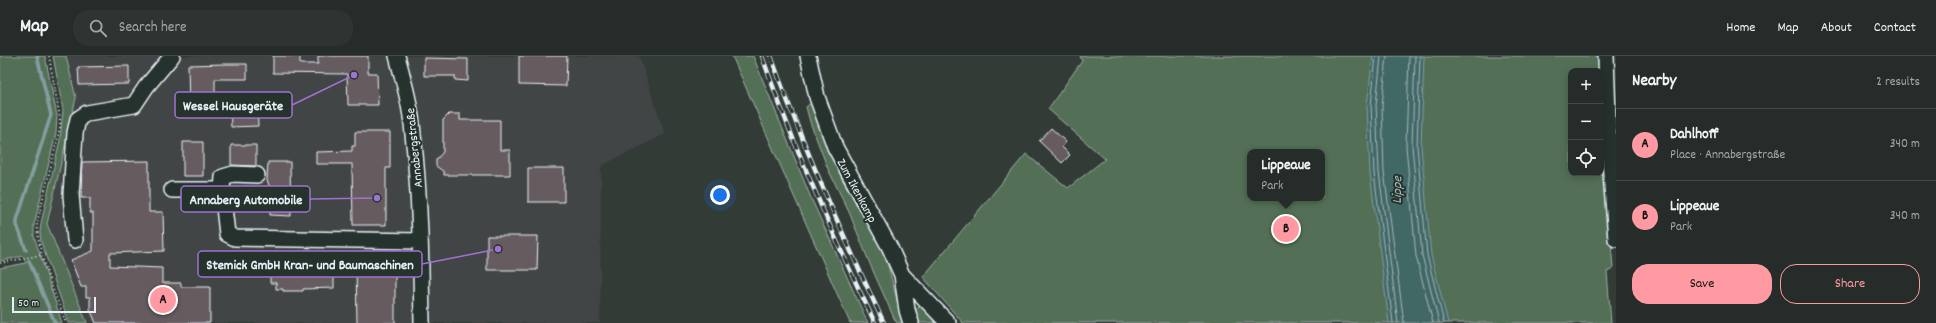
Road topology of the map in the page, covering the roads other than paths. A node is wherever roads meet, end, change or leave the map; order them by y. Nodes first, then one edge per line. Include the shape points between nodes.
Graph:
1 (172, 56) edge
2 (398, 56) edge
3 (808, 56) edge
4 (1606, 56) edge
5 (257, 175) dead end
6 (172, 190) dead end
7 (222, 190) junction
8 (1616, 239) edge
9 (75, 240) dead end
10 (420, 241) junction
11 (902, 276) junction
12 (422, 323) edge
13 (911, 323) edge
14 (948, 323) edge

1 - 9 street via 134,105 87,112 78,119 71,195
2 - 10 street, Annabergstraße via 413,134
3 - 11 street, Zum Ikenkamp via 817,97 835,147 890,248
4 - 8 street via 1609,148
5 - 7 street via 233,174 223,177
6 - 7 street
7 - 10 street via 227,234 235,238
10 - 12 street, Annabergstraße
11 - 13 street, Zum Ikenkamp
11 - 14 street

